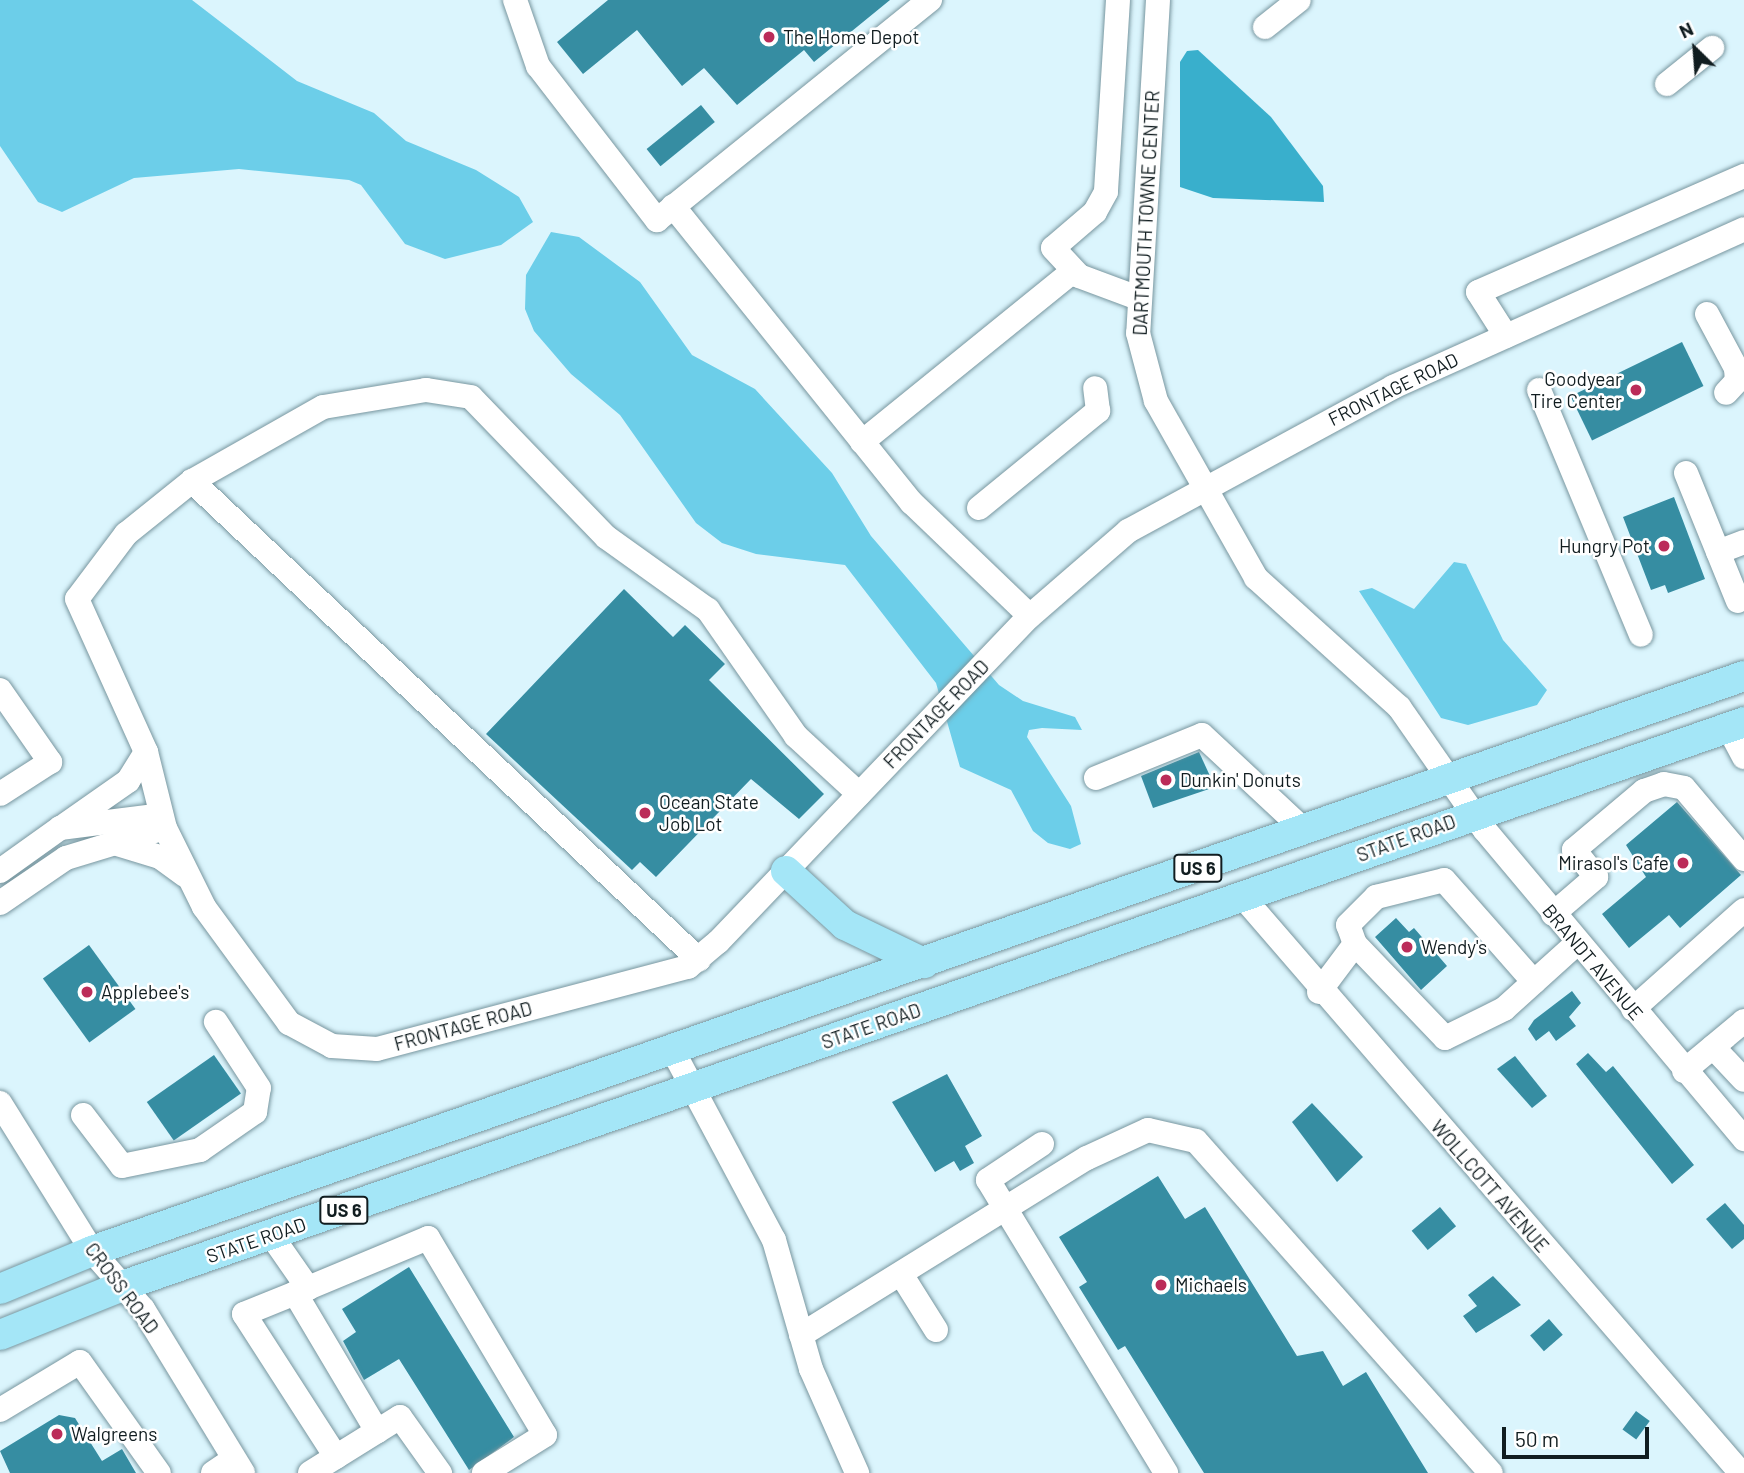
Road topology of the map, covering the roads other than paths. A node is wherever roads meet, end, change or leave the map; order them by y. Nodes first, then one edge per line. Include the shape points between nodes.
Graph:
1 (515, 0) edge
2 (930, 0) edge
3 (1118, 0) edge
4 (1158, 0) edge
5 (1299, 0) edge
6 (1265, 27) dead end
7 (1712, 48) dead end
8 (1667, 83) dead end
9 (1744, 176) edge
10 (673, 206) junction
11 (1744, 229) edge
12 (1073, 271) junction
13 (1138, 299) junction
14 (1707, 314) dead end
15 (1506, 336) junction
16 (1736, 343) edge
17 (1095, 388) dead end
18 (1539, 390) dead end
19 (1726, 393) dead end
20 (862, 442) junction
21 (1686, 473) dead end
22 (192, 481) junction
23 (1203, 488) junction
24 (979, 508) dead end
25 (1744, 542) edge
26 (1717, 552) junction
27 (1738, 601) dead end
28 (1030, 616) junction
29 (1641, 635) dead end
30 (1744, 676) edge
31 (0, 690) edge
32 (1736, 724) edge
33 (146, 752) junction
34 (1744, 757) edge
35 (1096, 778) dead end
36 (1450, 779) junction
37 (0, 794) edge
38 (859, 794) junction
39 (1473, 814) junction
40 (163, 822) junction
41 (60, 828) junction
42 (1304, 830) junction
43 (107, 842) junction
44 (1744, 859) edge
45 (0, 871) edge
46 (786, 871) junction
47 (186, 875) junction
48 (1242, 896) junction
49 (0, 903) edge
50 (1744, 910) edge
51 (1553, 914) junction
52 (1577, 943) junction
53 (1355, 944) junction
54 (699, 960) junction
55 (924, 963) junction
56 (1534, 982) junction
57 (1320, 992) junction
58 (1633, 1009) junction
59 (1744, 1021) edge
60 (216, 1022) dead end
61 (1713, 1047) junction
62 (673, 1051) junction
63 (1684, 1071) junction
64 (1744, 1080) edge
65 (689, 1090) junction
66 (0, 1103) edge
67 (83, 1115) dead end
68 (1744, 1139) edge
69 (1042, 1144) dead end
70 (1005, 1209) junction
71 (271, 1235) junction
72 (92, 1251) junction
73 (901, 1274) junction
74 (125, 1285) junction
75 (0, 1289) edge
76 (302, 1290) junction
77 (936, 1330) dead end
78 (0, 1335) edge
79 (801, 1335) junction
80 (0, 1410) edge
81 (377, 1431) junction
82 (336, 1457) junction
83 (239, 1466) edge
84 (159, 1473) edge
85 (212, 1473) edge
86 (310, 1473) edge
87 (440, 1473) edge
88 (484, 1473) edge
89 (856, 1473) edge
90 (1166, 1473) edge
91 (1491, 1473) edge
92 (1741, 1473) edge

1 - 10 street via 538,66 657,220
2 - 10 street
3 - 12 street via 1106,192 1095,212 1053,248
4 - 13 street, DARTMOUTH TOWNE CENTER
5 - 6 street
7 - 8 street
9 - 15 street via 1478,292
10 - 20 street
11 - 15 street, FRONTAGE ROAD
12 - 13 street
12 - 20 street
13 - 23 street, DARTMOUTH TOWNE CENTER via 1138,333 1149,386
14 - 16 street
15 - 23 street, FRONTAGE ROAD
16 - 19 street via 1737,381
17 - 24 street via 1098,411
18 - 29 street
20 - 28 street via 912,503
21 - 26 street
22 - 33 street, FRONTAGE ROAD via 126,534 77,599
22 - 38 street via 323,407 426,390 471,397 606,537 708,610 796,736
22 - 54 street
23 - 28 street, FRONTAGE ROAD via 1128,531
23 - 36 street, DARTMOUTH TOWNE CENTER via 1256,578 1382,688
25 - 26 street
26 - 27 street
28 - 38 street, FRONTAGE ROAD
30 - 36 main road, US 6
31 - 37 street via 50,762
32 - 34 street
32 - 39 main road, STATE ROAD / US 6
33 - 40 street, FRONTAGE ROAD
33 - 41 street via 128,781
35 - 42 street via 1202,735
36 - 39 street, BRANDT AVENUE
36 - 42 main road, US 6
38 - 46 street, FRONTAGE ROAD
39 - 48 main road, STATE ROAD / US 6
39 - 51 street, BRANDT AVENUE
40 - 41 street
40 - 43 street
40 - 47 street, FRONTAGE ROAD
41 - 45 street
42 - 55 main road, US 6
43 - 47 street via 136,846
43 - 49 street via 66,858
44 - 51 street via 1684,788 1664,785 1644,791 1574,850 1596,877
46 - 54 street, FRONTAGE ROAD
46 - 55 main road via 845,925
47 - 54 street, FRONTAGE ROAD via 275,1009 303,1034 346,1050 376,1049 662,978
48 - 57 street, WOLLCOTT AVENUE
48 - 65 main road, STATE ROAD / US 6
50 - 58 street
51 - 52 street, BRANDT AVENUE
52 - 56 street
52 - 58 street, BRANDT AVENUE
53 - 56 street via 1445,1038 1504,1009
53 - 56 street via 1348,925 1376,897 1444,880
53 - 57 street
55 - 62 main road, US 6
57 - 92 street, WOLLCOTT AVENUE
58 - 63 street, BRANDT AVENUE
59 - 61 street
60 - 67 street via 259,1088 255,1112 200,1150 122,1166
61 - 63 street
61 - 64 street
62 - 65 street
62 - 72 main road, US 6
63 - 68 street, BRANDT AVENUE
65 - 71 main road, STATE ROAD / US 6
65 - 79 street via 774,1240
66 - 72 street, CROSS ROAD
69 - 70 street via 988,1180
70 - 73 street
70 - 90 street
70 - 91 street via 1148,1130 1196,1141
71 - 74 main road, STATE ROAD / US 6
71 - 76 street
72 - 74 street, CROSS ROAD
72 - 75 main road, US 6
73 - 77 street
73 - 79 street
74 - 78 main road, STATE ROAD / US 6
74 - 83 street, CROSS ROAD
76 - 81 street
76 - 82 street via 244,1314
76 - 88 street via 428,1237 545,1435
79 - 89 street
80 - 84 street via 80,1362
81 - 82 street
81 - 87 street via 400,1417
82 - 86 street
83 - 85 street

